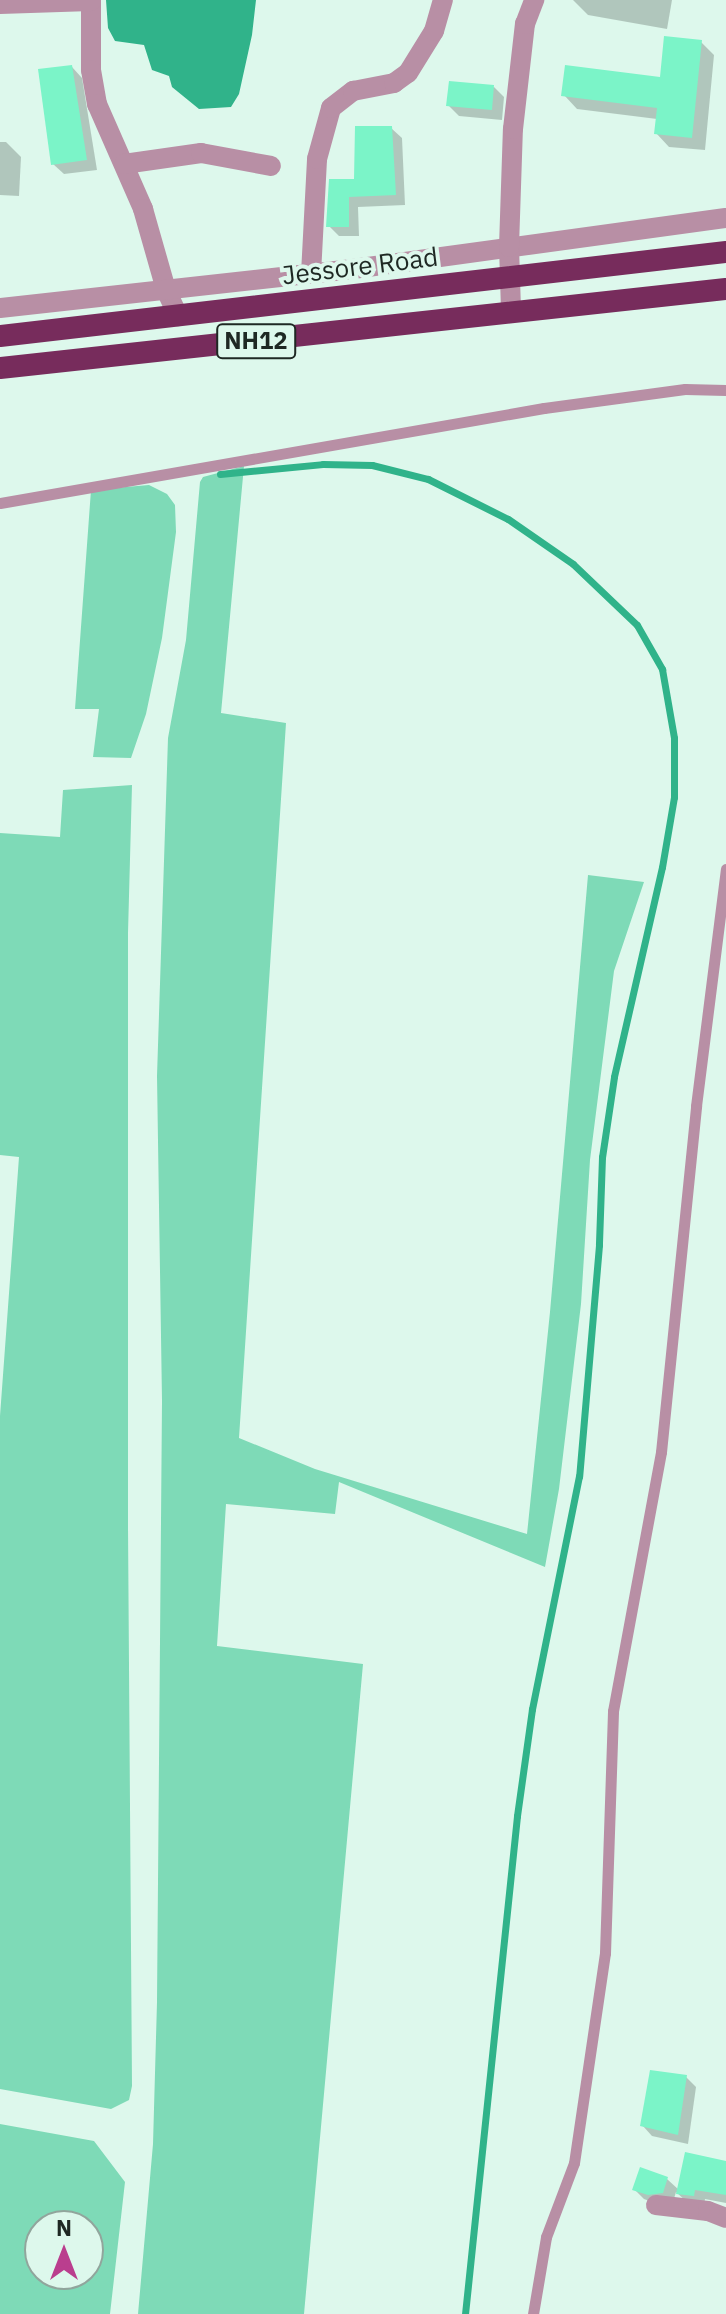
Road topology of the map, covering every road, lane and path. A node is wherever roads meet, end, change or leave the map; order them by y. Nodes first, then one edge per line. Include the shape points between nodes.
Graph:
1 (91, 0) edge
2 (443, 0) edge
3 (534, 0) edge
4 (0, 4) edge
5 (124, 164) junction
6 (271, 166) dead end
7 (726, 218) edge
8 (509, 247) junction
9 (726, 252) edge
10 (311, 274) junction
11 (511, 276) junction
12 (726, 289) edge
13 (166, 290) junction
14 (0, 308) edge
15 (511, 310) junction
16 (178, 316) junction
17 (0, 336) edge
18 (0, 368) edge
19 (726, 390) edge
20 (0, 503) edge
21 (726, 869) edge
22 (656, 2205) dead end
23 (726, 2218) edge
24 (533, 2314) edge

1 - 4 street
1 - 5 street via 91,70 97,104
2 - 10 street via 434,31 408,73 394,83 353,91 331,108 317,159
3 - 8 street via 525,24 513,129
5 - 6 street via 201,153
5 - 13 street
7 - 8 street
8 - 10 street
8 - 11 street
9 - 11 highway, Jessore Road / NH12
10 - 13 street
11 - 15 street
11 - 16 highway, Jessore Road / NH12
12 - 15 highway, NH12
13 - 14 street
13 - 16 street
15 - 18 highway, NH12
16 - 17 highway, Jessore Road / NH12
19 - 20 lane via 685,389 544,408
21 - 24 lane via 661,1452 613,1711 605,1953 574,2163 546,2237
22 - 23 street

